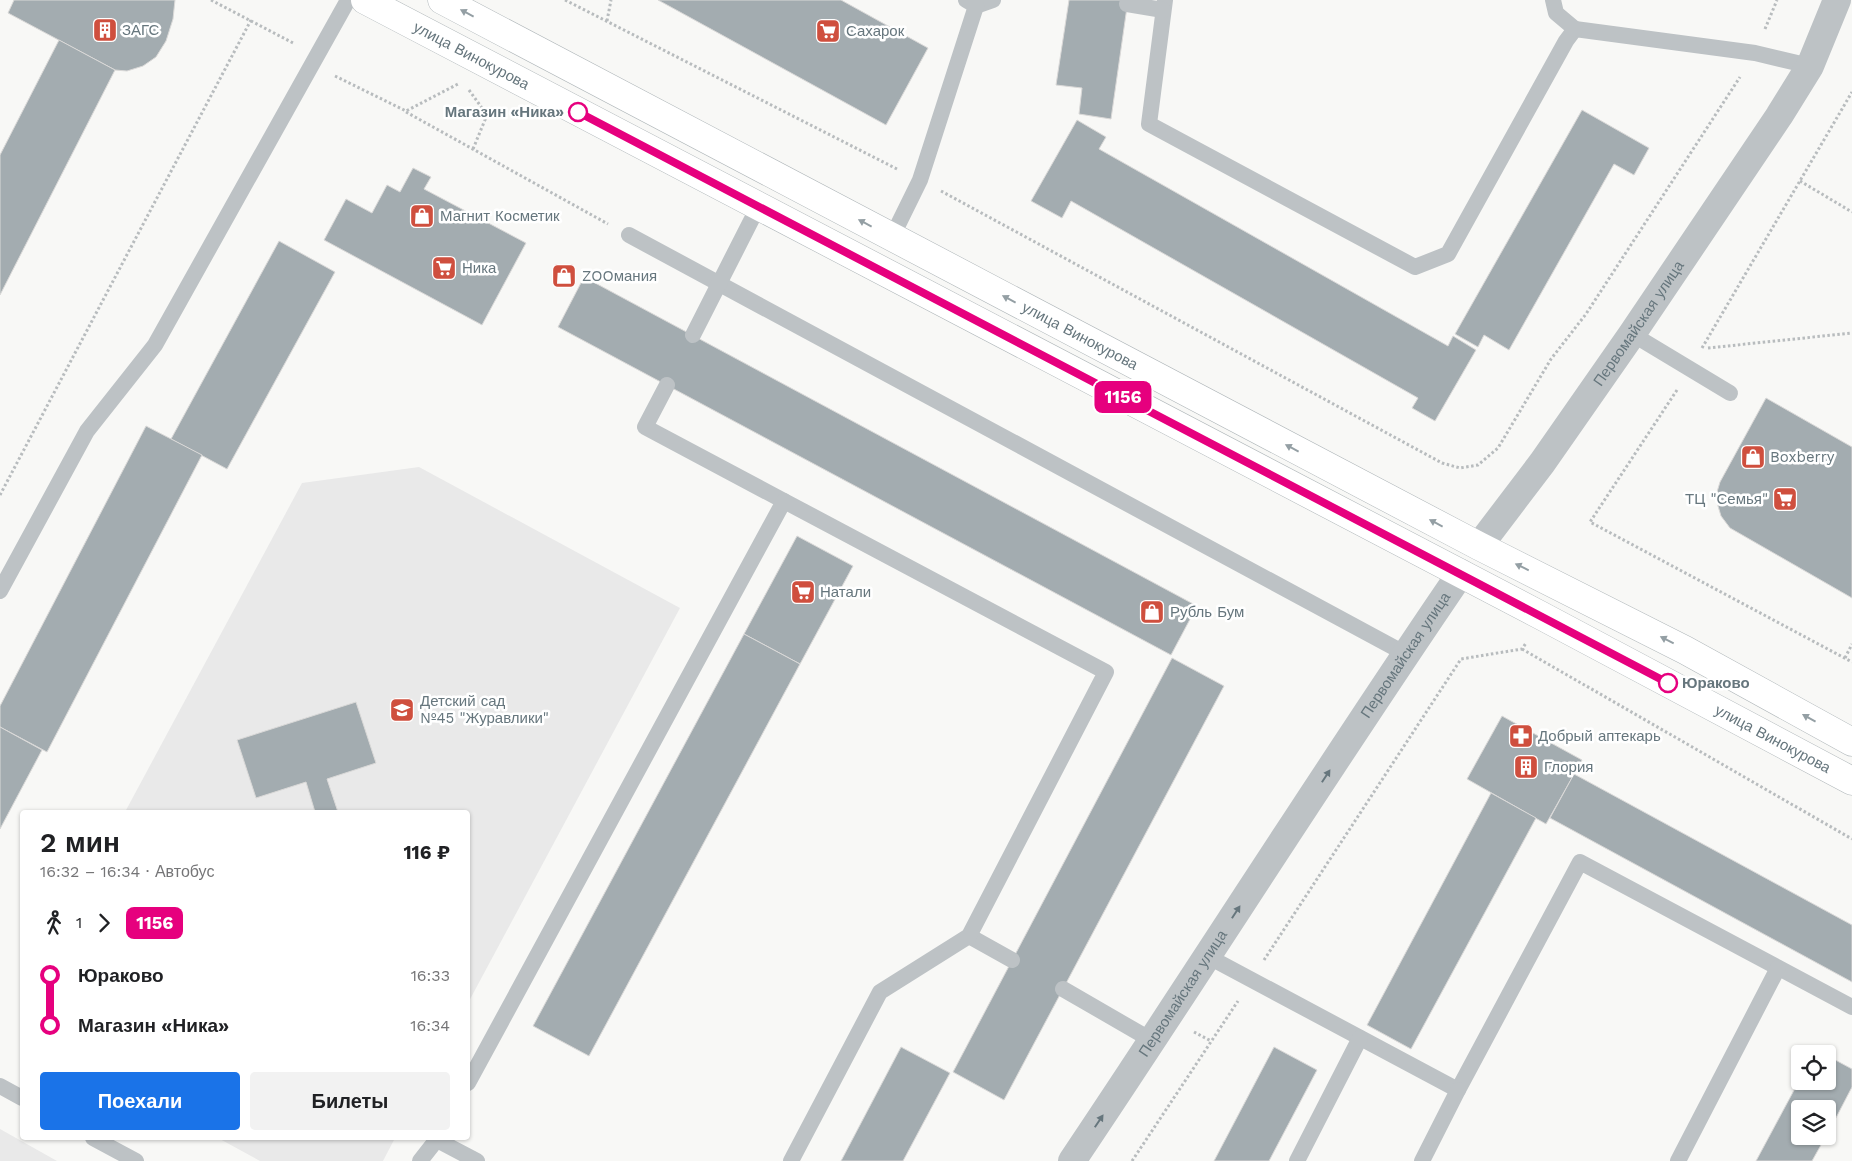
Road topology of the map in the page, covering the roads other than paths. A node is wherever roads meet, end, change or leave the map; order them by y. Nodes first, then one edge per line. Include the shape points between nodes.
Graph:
1 (348, 0) edge
2 (365, 0) edge
3 (442, 0) edge
4 (993, 0) edge
5 (1554, 0) edge
6 (1837, 0) edge
7 (971, 3) edge
8 (1127, 4) dead end
9 (1164, 5) edge
10 (1575, 29) junction
11 (1810, 66) junction
12 (774, 175) junction
13 (758, 207) junction
14 (629, 236) road end
15 (892, 237) junction
16 (875, 268) junction
17 (719, 283) junction
18 (1632, 334) junction
19 (693, 335) dead end
20 (667, 385) dead end
21 (1730, 394) dead end
22 (784, 501) junction
23 (1480, 546) junction
24 (1461, 573) junction
25 (0, 591) edge
26 (1406, 654) junction
27 (1852, 742) edge
28 (1852, 781) edge
29 (970, 936) junction
30 (1207, 956) junction
31 (1012, 960) dead end
32 (1778, 968) junction
33 (1063, 989) dead end
34 (1852, 1008) edge
35 (1360, 1038) junction
36 (1153, 1041) junction
37 (470, 1079) edge
38 (0, 1086) edge
39 (1458, 1090) junction
40 (20, 1097) edge
41 (97, 1140) edge
42 (436, 1140) edge
43 (439, 1140) edge
44 (136, 1161) edge
45 (420, 1161) edge
46 (478, 1161) edge
47 (791, 1161) edge
48 (1072, 1161) edge
49 (1297, 1161) edge
50 (1422, 1161) edge
51 (1678, 1161) edge

1 - 25 lane via 155,345 87,431
2 - 13 main road, улица Винокурова
12 -> 3 main road, улица Винокурова
4 - 7 lane
5 - 10 lane via 1556,13
6 - 11 street, Первомайская улица
7 - 15 lane via 920,180
8 - 9 lane
9 - 10 lane via 1149,124 1415,267 1448,254
10 - 11 lane via 1755,53
11 - 18 street, Первомайская улица
12 - 13 main road
15 -> 12 main road, улица Винокурова
13 - 16 main road, улица Винокурова
13 - 17 lane
14 - 17 lane
15 - 16 main road
23 -> 15 main road, улица Винокурова
16 - 24 main road, улица Винокурова
17 - 19 lane
17 - 26 lane
18 - 21 lane
18 - 23 street, Первомайская улица
20 - 22 lane via 645,428
22 - 29 lane via 1106,672
22 - 37 lane
23 - 24 main road, Первомайская улица
27 -> 23 main road, улица Винокурова via 1686,650
24 - 26 street, Первомайская улица
24 - 28 main road, улица Винокурова
30 -> 26 street, Первомайская улица
29 - 31 lane
29 - 47 lane via 880,992
30 - 35 lane
30 - 36 street, Первомайская улица
32 - 34 lane
32 - 39 lane via 1580,862
32 - 51 lane
33 - 36 lane
35 - 39 lane
35 - 49 lane
48 -> 36 street, Первомайская улица
38 - 40 lane
39 - 50 lane
41 - 44 lane
42 - 45 lane
43 - 46 lane

